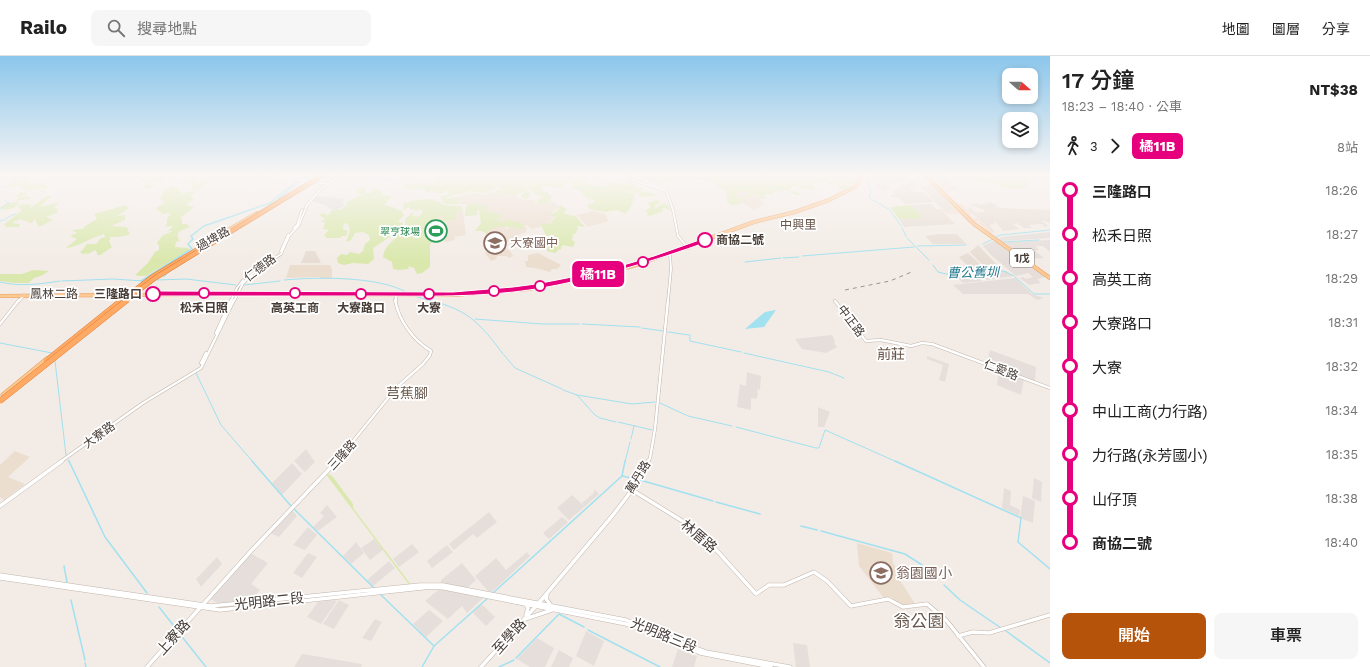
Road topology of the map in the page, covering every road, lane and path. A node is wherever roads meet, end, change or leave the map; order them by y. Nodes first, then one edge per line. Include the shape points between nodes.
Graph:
1 (274, 204) edge
2 (275, 204) edge
3 (276, 204) edge
4 (277, 204) edge
5 (307, 204) edge
6 (308, 204) edge
7 (671, 204) edge
8 (819, 204) edge
9 (955, 204) edge
10 (238, 227) junction
11 (215, 239) junction
12 (687, 247) junction
13 (670, 253) junction
14 (1050, 277) edge
15 (145, 284) junction
16 (235, 294) junction
17 (396, 294) junction
18 (23, 295) junction
19 (130, 295) junction
20 (0, 296) edge
21 (835, 301) dead end
22 (0, 324) edge
23 (866, 341) joint
24 (40, 369) junction
25 (22, 382) junction
26 (1050, 388) edge
27 (0, 400) edge
28 (632, 490) junction
29 (0, 506) edge
30 (0, 574) edge
31 (0, 578) edge
32 (548, 592) junction
33 (523, 603) junction
34 (538, 604) junction
35 (201, 607) junction
36 (554, 608) junction
37 (1050, 615) edge
38 (523, 620) junction
39 (958, 636) junction
40 (147, 667) edge
41 (481, 667) edge
42 (771, 667) edge
43 (790, 667) edge
44 (984, 667) edge

1 - 11 highway, bridge
2 - 19 main road, 過埤路 via 167,266
3 - 10 highway, bridge
4 - 15 main road, 過埤路
5 - 16 street, 仁德路 via 297,225 286,237 282,250 250,273 240,283
6 - 16 street, 仁德路 via 299,225 288,237 284,250 270,263 246,278
7 - 12 street via 676,232
8 - 12 main road, 鳳林二路 via 754,222
9 - 14 main road, 1戊 via 973,222
10 - 15 highway, bridge
10 - 24 highway, bridge via 155,278
11 - 15 highway, bridge via 167,266
11 - 25 highway, bridge via 143,285
12 - 13 main road, 鳳林二路
13 - 17 main road, 鳳林二路 via 621,268 528,289 472,294
13 - 28 street, 萬丹路 via 669,292 652,451
15 - 19 highway
16 - 17 main road, 鳳林二路
16 - 19 main road, 鳳林二路
16 - 29 street, 大寮路 via 200,368 143,403
17 - 35 street, 三隆路 via 394,303 403,321 421,345 431,351 430,355 400,383 345,452
18 - 19 main road, 鳳林二路
18 - 20 main road, 鳳林二路
18 - 22 street
19 - 24 highway, bridge via 102,321
19 - 25 highway, bridge
19 - 27 main road
19 - 27 main road
21 - 23 street, 中正路
23 - 26 street, 仁愛路 via 881,340 911,346 925,343
24 - 27 highway, bridge
25 - 27 highway, bridge
28 - 32 street, 萬丹路
28 - 39 street, 林厝路 via 684,522 710,543 756,594 769,585 784,585 814,572 827,581 851,606 888,599 903,607 925,603 930,605
30 - 35 street, 光明路二段
31 - 35 street, 光明路二段
32 - 34 street, 萬丹路
32 - 36 street via 546,599
33 - 34 street, 光明路二段
33 - 35 street, 光明路二段 via 431,587 220,610
33 - 38 street via 528,611
34 - 35 street, 光明路二段 via 433,584
34 - 36 street, 光明路三段
34 - 38 street, 至學路
35 - 40 street, 上寮路
36 - 38 street
36 - 42 street, 光明路三段 via 631,625 700,653
36 - 43 street, 光明路三段 via 632,621 706,652
37 - 39 street via 989,633 973,632
38 - 41 street, 至學路
39 - 44 street

